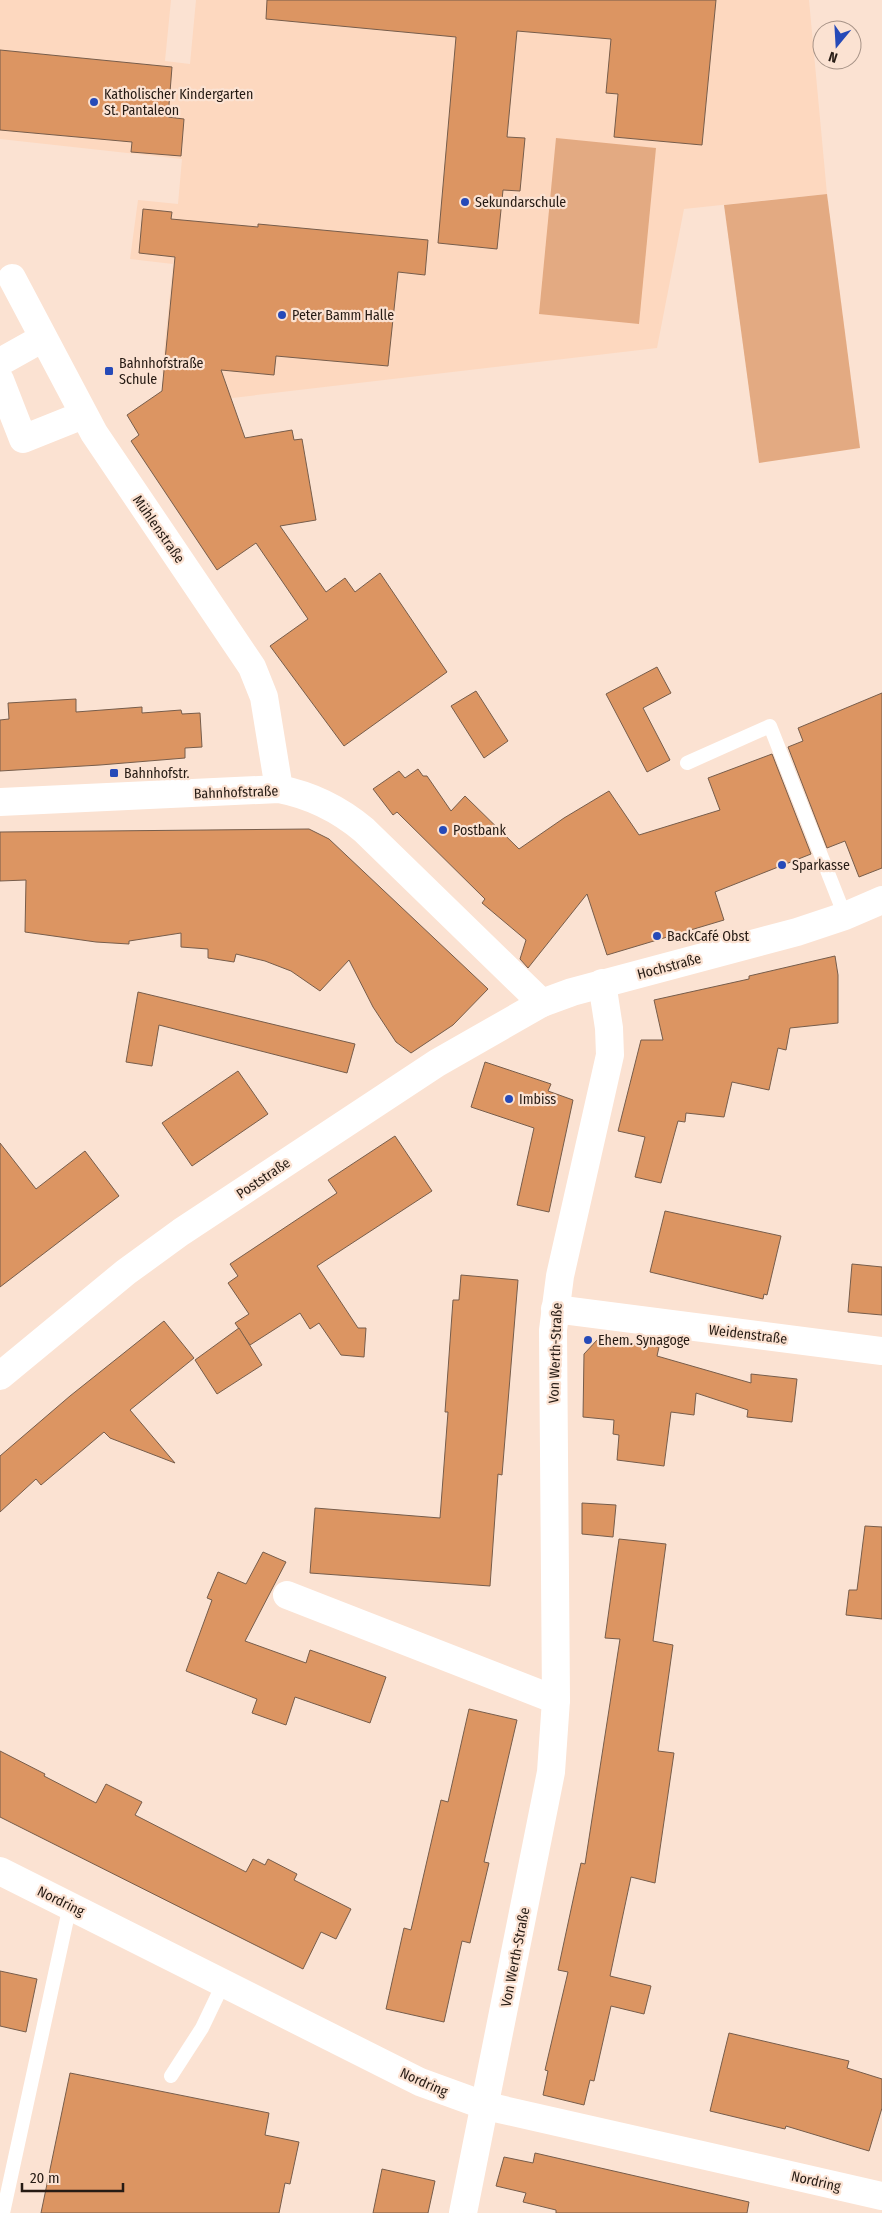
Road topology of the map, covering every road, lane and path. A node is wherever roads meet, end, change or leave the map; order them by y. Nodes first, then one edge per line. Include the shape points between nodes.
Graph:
1 (12, 278) dead end
2 (43, 338) junction
3 (0, 362) edge
4 (0, 380) edge
5 (83, 415) junction
6 (687, 763) dead end
7 (279, 789) junction
8 (0, 802) edge
9 (882, 900) edge
10 (845, 916) junction
11 (602, 983) junction
12 (542, 1003) junction
13 (555, 1309) junction
14 (882, 1351) edge
15 (0, 1376) edge
16 (287, 1595) dead end
17 (556, 1700) junction
18 (0, 1871) edge
19 (70, 1905) junction
20 (224, 1982) junction
21 (170, 2076) dead end
22 (486, 2106) junction
23 (882, 2196) edge
24 (3, 2213) edge
25 (463, 2213) edge

1 - 2 street, Mühlenstraße
2 - 3 street
2 - 5 street, Mühlenstraße
4 - 5 street via 23,439
5 - 7 street, Mühlenstraße via 252,667 264,697
6 - 10 lane via 770,726
7 - 8 street, Bahnhofstraße
7 - 12 street, Bahnhofstraße via 304,795 355,823
9 - 10 street, Hochstraße
10 - 11 street, Hochstraße via 797,932
11 - 12 street, Hochstraße
11 - 13 street, Von Werth-Straße via 610,1034 609,1060
12 - 15 street, Poststraße via 437,1063 165,1243
13 - 14 street, Weidenstraße
13 - 17 street, Von Werth-Straße
16 - 17 street
17 - 22 street, Von Werth-Straße via 548,1795
18 - 19 street, Nordring
19 - 20 street, Nordring
19 - 24 lane
20 - 21 lane via 202,2028
20 - 22 street, Nordring via 420,2082
22 - 23 street, Nordring
22 - 25 street, Von Werth-Straße

